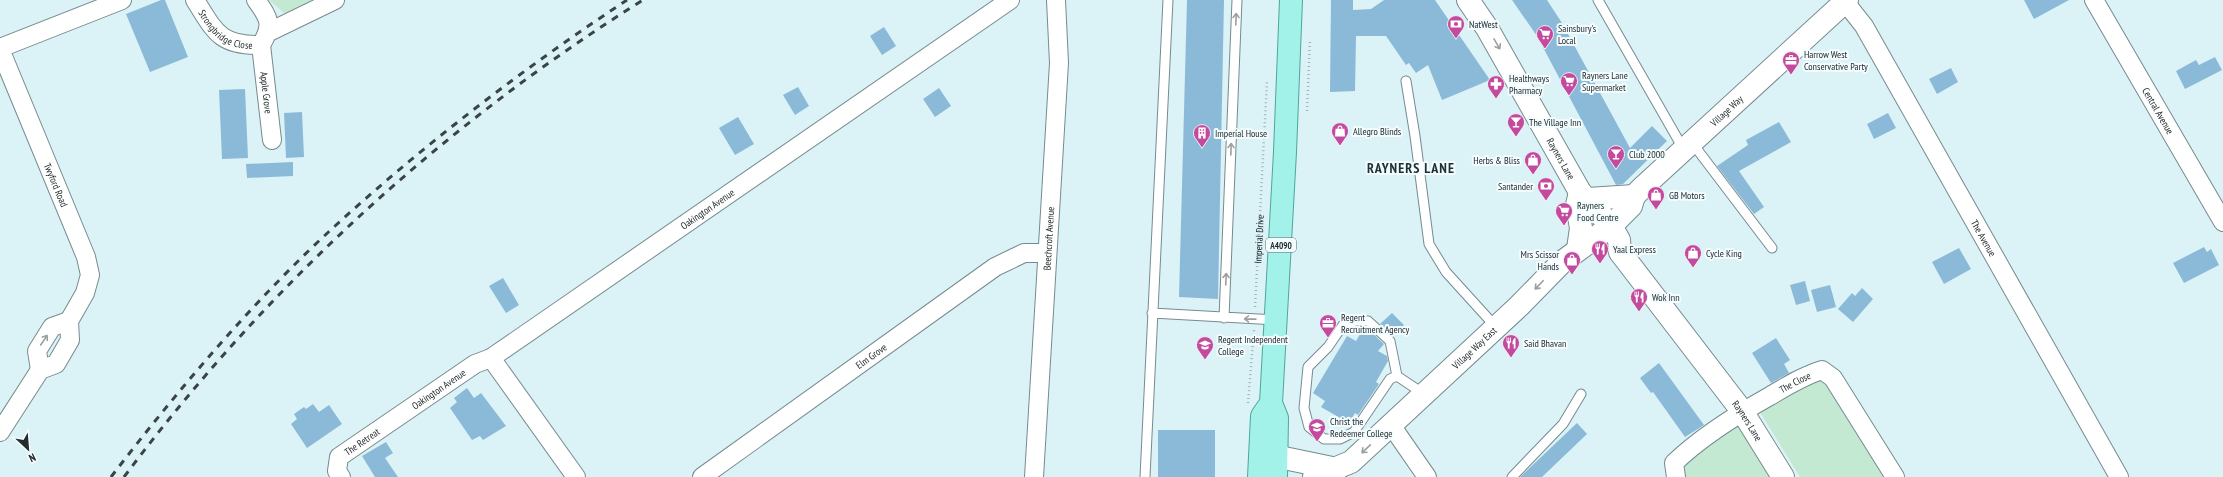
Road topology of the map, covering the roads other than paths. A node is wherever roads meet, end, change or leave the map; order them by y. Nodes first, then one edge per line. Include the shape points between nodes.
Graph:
1 (122, 0) edge
2 (195, 0) edge
3 (256, 0) edge
4 (335, 0) edge
5 (1010, 0) edge
6 (1056, 0) edge
7 (1168, 0) edge
8 (1237, 0) edge
9 (1291, 0) edge
10 (1468, 0) edge
11 (1598, 0) edge
12 (2094, 0) edge
13 (1846, 1) edge
14 (265, 39) junction
15 (0, 48) edge
16 (1406, 81) dead end
17 (272, 140) dead end
18 (1689, 147) junction
19 (1584, 196) junction
20 (1634, 196) junction
21 (2223, 222) edge
22 (1611, 226) junction
23 (1584, 246) junction
24 (1772, 248) dead end
25 (1620, 252) junction
26 (1046, 253) junction
27 (1152, 313) junction
28 (1224, 318) junction
29 (1277, 320) junction
30 (1495, 326) junction
31 (491, 358) junction
32 (1396, 376) junction
33 (1424, 394) junction
34 (1581, 394) dead end
35 (1742, 411) junction
36 (402, 413) joint
37 (1391, 425) junction
38 (0, 432) edge
39 (1269, 449) junction
40 (1340, 473) edge
41 (341, 477) edge
42 (576, 477) edge
43 (702, 477) edge
44 (1034, 477) edge
45 (1145, 477) edge
46 (1258, 477) edge
47 (1276, 477) edge
48 (1314, 477) edge
49 (1427, 477) edge
50 (1512, 477) edge
51 (1676, 477) edge
52 (1783, 477) edge
53 (1895, 477) edge
54 (2119, 477) edge

1 - 15 street
2 - 14 street, Strongbridge Close via 217,34 231,43 246,46
3 - 14 street, Strongbridge Close via 268,19
4 - 14 street
5 - 31 street, Oakington Avenue
6 - 26 street, Beechcroft Avenue via 1059,63
7 - 27 lane
28 -> 8 lane
9 - 29 main road, A4090
10 -> 19 street, Rayners Lane via 1487,28
11 - 18 lane
12 - 21 street, Central Avenue
13 - 18 street, Village Way
13 - 54 street, The Avenue via 1864,26
14 - 17 street, Apple Grove
15 - 38 street, Twyford Road via 86,257 90,275 85,293 69,322 52,327 37,351 40,370
16 - 30 lane via 1429,244 1446,272
18 - 20 street, Village Way
18 - 24 lane
19 - 20 street
19 - 22 street, Rayners Lane
19 - 23 street via 1577,204
20 - 22 street, Village Way via 1631,206
22 - 23 street, Village Way East
22 - 25 street, Rayners Lane via 1619,240
23 - 25 street
23 -> 30 street, Village Way East via 1562,262
25 - 35 street, Rayners Lane
26 - 43 street, Elm Grove via 1024,253 994,267
26 - 44 street, Beechcroft Avenue
27 - 28 lane
27 - 45 lane
29 -> 28 lane
29 - 39 main road, A4090 via 1271,403 1277,418
30 - 33 street, Village Way East
31 - 36 street, Oakington Avenue via 475,364
31 - 42 street
32 - 32 lane via 1390,379 1354,432 1340,439 1324,439 1309,427 1304,408 1308,367 1328,347 1343,325 1368,321 1390,341
32 - 33 lane
33 - 37 street, Village Way East
34 - 50 lane via 1564,424
35 - 51 street, The Close via 1674,463
35 - 52 street, Rayners Lane
35 - 53 street, The Close via 1806,375 1822,370 1833,378
36 - 41 street, The Retreat via 339,457 337,472
37 -> 40 street, Village Way East
37 - 49 street
39 - 40 street
39 - 46 main road, A4090
39 - 47 main road, A4090
40 - 48 street, Village Way East

